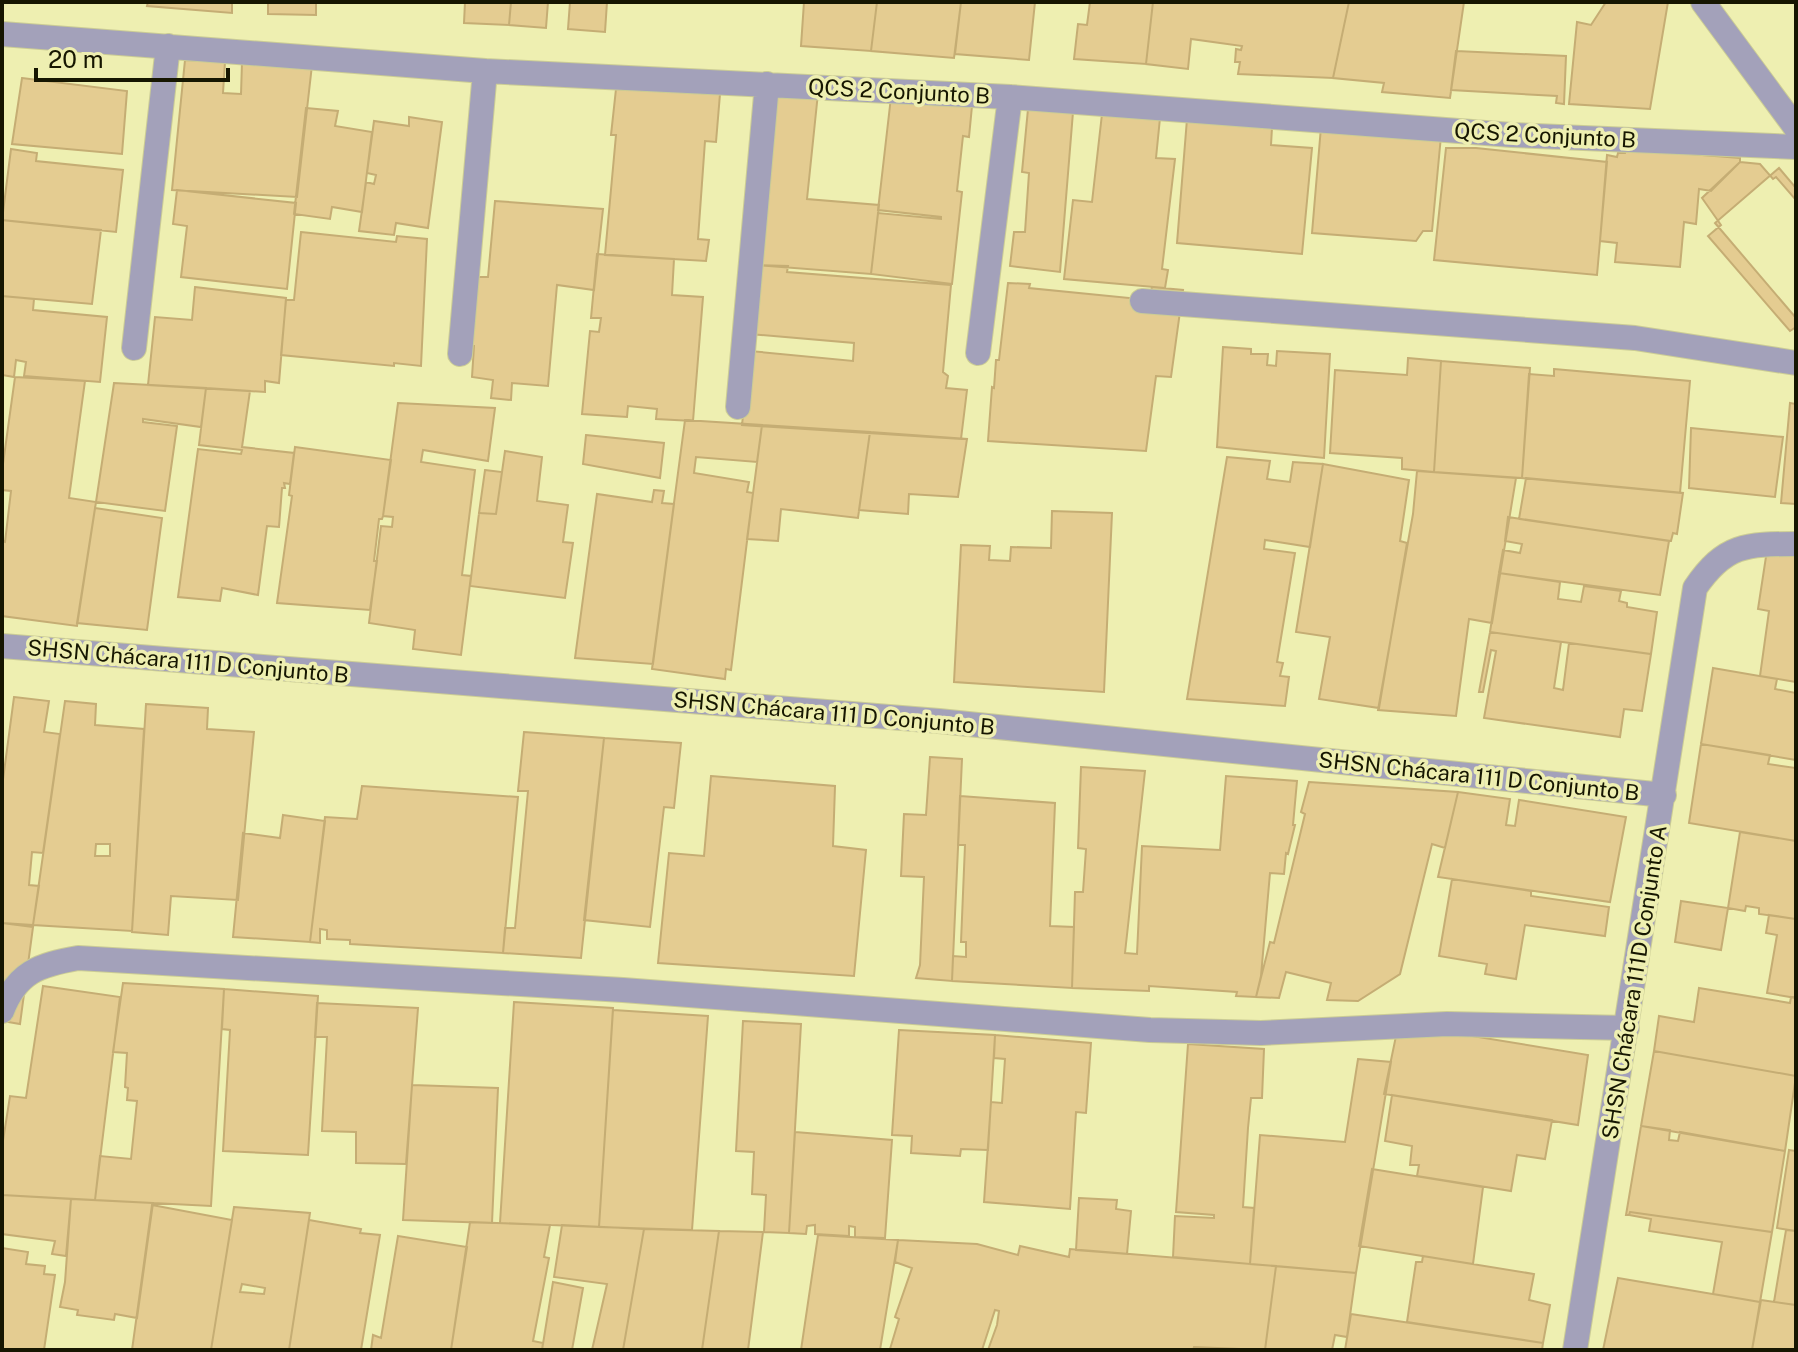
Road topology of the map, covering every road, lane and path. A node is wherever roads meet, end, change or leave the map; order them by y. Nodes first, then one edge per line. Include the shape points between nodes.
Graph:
1 (1703, 2) edge
2 (2, 34) edge
3 (168, 46) junction
4 (485, 71) junction
5 (767, 84) junction
6 (1010, 97) junction
7 (1796, 128) edge
8 (1796, 147) edge
9 (1142, 301) dead end
10 (134, 348) dead end
11 (978, 353) dead end
12 (460, 354) dead end
13 (1796, 363) edge
14 (738, 407) dead end
15 (1796, 544) edge
16 (2, 646) edge
17 (1664, 795) junction
18 (2, 1011) edge
19 (1627, 1028) junction
20 (1575, 1350) edge

1 - 7 street
2 - 3 street, QCS 2 Conjunto B
3 - 4 street, QCS 2 Conjunto B
3 - 10 street
4 - 5 street, QCS 2 Conjunto B
4 - 12 street
5 - 6 street, QCS 2 Conjunto B
5 - 14 street
6 - 8 street, QCS 2 Conjunto B via 1512,135
6 - 11 street
9 - 13 street via 1635,338
15 - 17 street, SHSN Chácara 111D Conjunto A via 1731,551 1695,588
16 - 17 street, SHSN Chácara 111 D Conjunto B via 955,723
17 - 19 street, SHSN Chácara 111D Conjunto A
18 - 19 street via 23,976 47,963 78,958 623,990 1150,1030 1261,1033 1447,1024
19 - 20 street, SHSN Chácara 111D Conjunto A

